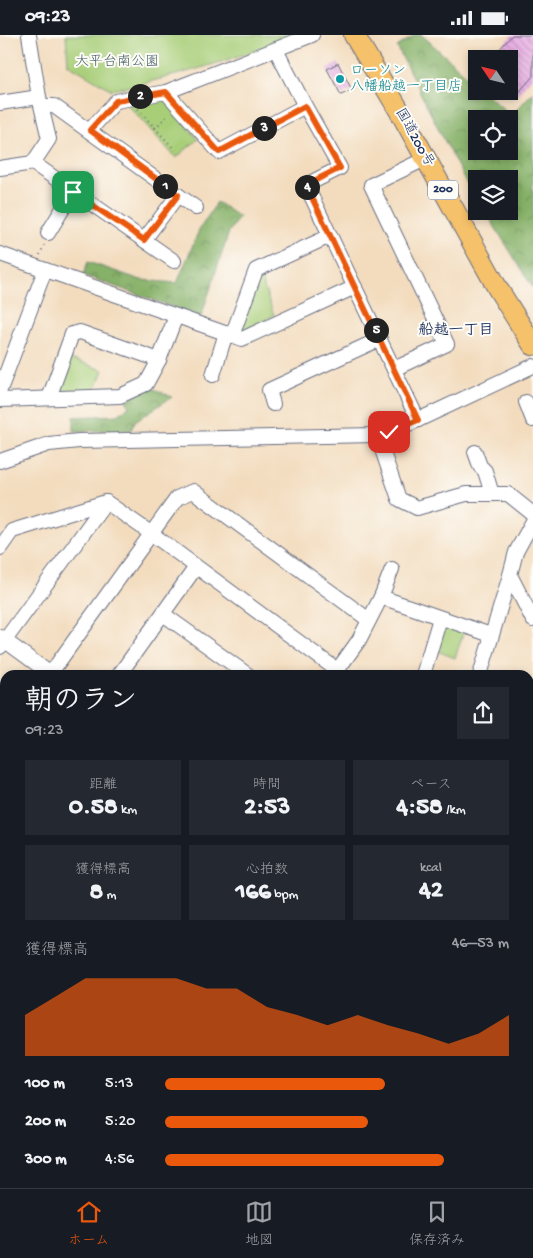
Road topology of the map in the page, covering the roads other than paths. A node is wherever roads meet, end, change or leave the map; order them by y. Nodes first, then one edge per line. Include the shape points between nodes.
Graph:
1 (29, 35) edge
2 (312, 35) edge
3 (354, 35) edge
4 (276, 50) junction
5 (166, 92) junction
6 (40, 102) junction
7 (0, 103) edge
8 (305, 106) junction
9 (90, 130) junction
10 (425, 159) junction
11 (33, 163) junction
12 (0, 168) edge
13 (73, 192) junction
14 (178, 195) junction
15 (196, 208) dead end
16 (48, 233) road end
17 (330, 236) junction
18 (144, 240) junction
19 (0, 254) edge
20 (174, 261) dead end
21 (40, 268) junction
22 (355, 287) junction
23 (176, 316) junction
24 (229, 335) junction
25 (380, 339) junction
26 (533, 345) edge
27 (159, 360) junction
28 (533, 366) edge
29 (394, 369) junction
30 (213, 375) dead end
31 (0, 390) edge
32 (49, 398) junction
33 (0, 400) edge
34 (526, 402) dead end
35 (273, 404) dead end
36 (418, 420) junction
37 (533, 420) edge
38 (377, 435) junction
39 (475, 452) dead end
40 (0, 461) edge
41 (492, 494) junction
42 (106, 502) junction
43 (533, 513) edge
44 (533, 521) edge
45 (152, 533) junction
46 (0, 548) edge
47 (196, 567) junction
48 (392, 569) dead end
49 (510, 575) junction
50 (381, 597) junction
51 (163, 614) junction
52 (440, 618) junction
53 (369, 620) junction
54 (533, 620) edge
55 (491, 635) junction
56 (2, 642) edge
57 (45, 670) edge
58 (54, 670) edge
59 (123, 670) edge
60 (241, 670) edge
61 (332, 670) edge
62 (336, 670) edge
63 (424, 670) edge
64 (481, 670) edge

1 - 6 street
2 - 4 street
3 - 10 highway, 国道200号 / 200
4 - 5 street
4 - 8 street
5 - 8 street via 219,152
5 - 9 street via 116,101
6 - 7 street
6 - 9 street via 54,106
6 - 11 street via 49,139
8 - 17 street via 340,168 306,185
9 - 14 street
10 - 26 highway, 国道200号 / 200
10 - 29 street via 371,185 447,344
11 - 12 street
11 - 13 street
13 - 16 street
13 - 18 street
14 - 15 street
14 - 18 street
17 - 22 street
17 - 24 street via 256,270
18 - 20 street
19 - 21 street
21 - 23 street
21 - 31 street
22 - 24 street via 242,339
22 - 25 street
23 - 24 street
23 - 27 street
24 - 30 street
25 - 29 street
25 - 35 street via 269,390
27 - 32 street via 146,383 120,396
27 - 32 street via 82,333 72,335
28 - 36 street
29 - 36 street
32 - 33 street
34 - 37 street
36 - 38 street
38 - 40 street via 79,441 49,445
38 - 41 street via 399,499 417,508 466,494
39 - 41 street
41 - 43 street via 508,494
42 - 45 street
42 - 46 street via 12,531
42 - 56 street
44 - 49 street via 516,552
45 - 47 street
45 - 53 street via 177,498 194,491
45 - 58 street
47 - 51 street
47 - 61 street
48 - 50 street
49 - 54 street
49 - 55 street
50 - 52 street
50 - 53 street
51 - 59 street
51 - 60 street
52 - 55 street
52 - 63 street
53 - 62 street via 359,640
55 - 64 street
56 - 57 street

